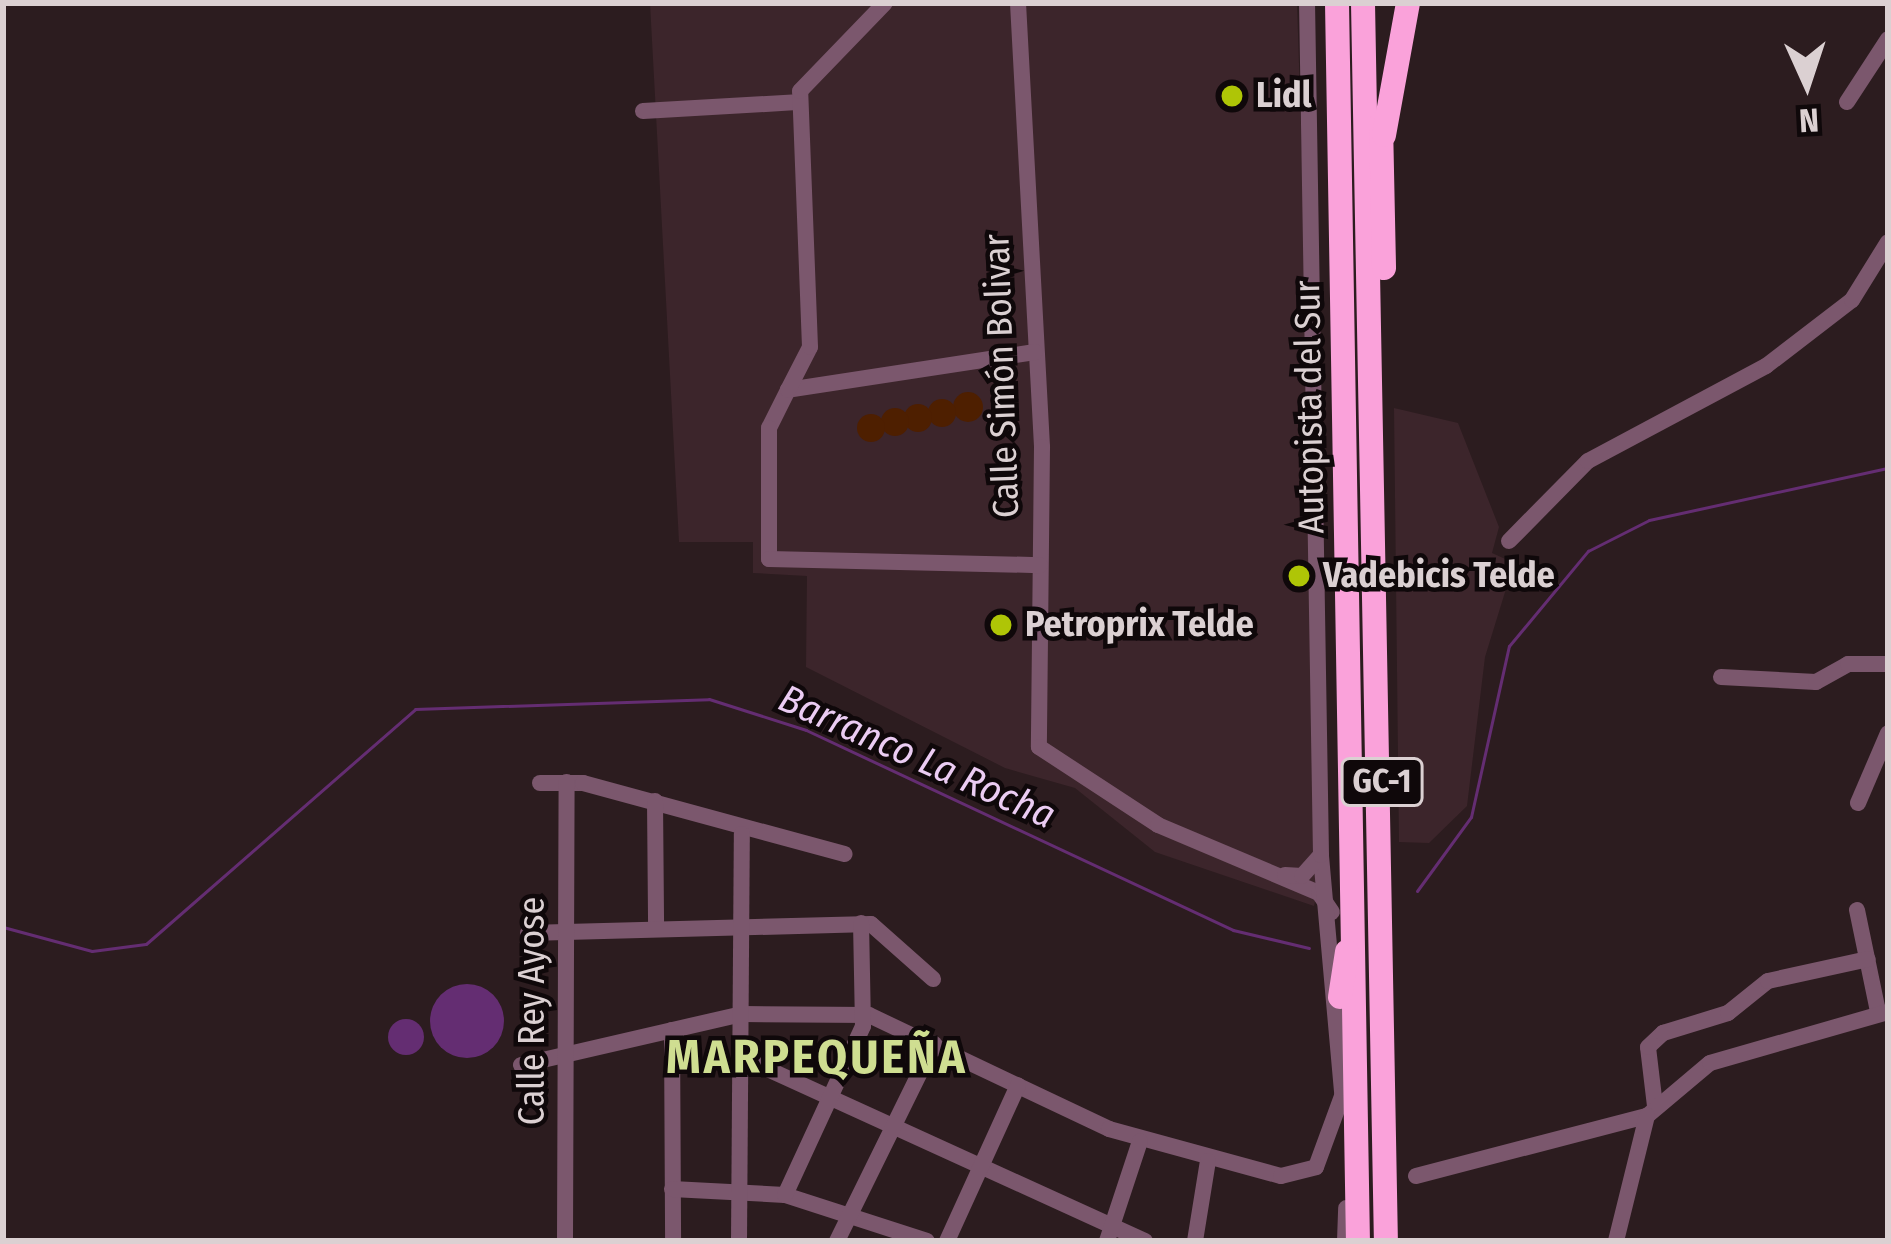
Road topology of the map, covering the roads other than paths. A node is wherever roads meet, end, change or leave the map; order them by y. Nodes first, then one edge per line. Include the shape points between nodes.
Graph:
1 (885, 3) edge
2 (1018, 3) edge
3 (1307, 3) edge
4 (1325, 3) edge
5 (1337, 3) edge
6 (1363, 3) edge
7 (1378, 3) edge
8 (1408, 3) edge
9 (1888, 39) edge
10 (798, 97) junction
11 (1847, 102) dead end
12 (643, 111) dead end
13 (1383, 153) junction
14 (1340, 156) junction
15 (1888, 242) edge
16 (1371, 335) junction
17 (1035, 352) junction
18 (788, 390) junction
19 (1509, 541) dead end
20 (1040, 565) junction
21 (1888, 664) edge
22 (1721, 677) dead end
23 (1888, 733) edge
24 (540, 782) dead end
25 (567, 782) junction
26 (655, 801) junction
27 (1858, 802) dead end
28 (742, 833) junction
29 (845, 854) dead end
30 (1321, 855) junction
31 (1285, 875) junction
32 (1357, 878) junction
33 (1857, 910) dead end
34 (1332, 912) junction
35 (861, 923) junction
36 (742, 927) junction
37 (656, 928) junction
38 (567, 932) junction
39 (528, 933) dead end
40 (1868, 959) junction
41 (933, 979) dead end
42 (1340, 997) junction
43 (1883, 1011) edge
44 (742, 1014) junction
45 (861, 1014) junction
46 (672, 1030) junction
47 (934, 1044) junction
48 (565, 1056) junction
49 (741, 1058) junction
50 (521, 1064) dead end
51 (1018, 1085) junction
52 (828, 1096) junction
53 (1342, 1096) junction
54 (1651, 1111) junction
55 (893, 1127) junction
56 (1140, 1141) junction
57 (1208, 1161) junction
58 (981, 1167) junction
59 (1416, 1176) dead end
60 (672, 1189) junction
61 (740, 1189) junction
62 (785, 1196) junction
63 (849, 1215) junction
64 (1110, 1233) edge
65 (1387, 1237) edge
66 (1199, 1240) edge
67 (565, 1241) edge
68 (673, 1241) edge
69 (739, 1241) edge
70 (837, 1241) edge
71 (927, 1241) edge
72 (947, 1241) edge
73 (1145, 1241) edge
74 (1345, 1241) edge
75 (1358, 1241) edge
76 (1616, 1241) edge

1 - 10 street
2 - 17 street, Calle Simón Bolivar
3 - 30 street
4 - 14 highway
5 - 14 highway, Autopista del Sur / GC-1
6 - 16 highway, Autopista del Sur / GC-1
7 - 13 highway
8 - 13 highway via 1395,30
9 - 11 street
10 - 12 street
10 - 18 street via 809,347
13 - 16 highway via 1384,286
14 - 32 highway, Autopista del Sur / GC-1
15 - 19 street via 1852,300 1766,366 1588,461
16 - 65 highway, Autopista del Sur / GC-1
17 - 18 street
17 - 20 street, Calle Simón Bolivar
18 - 20 street via 772,409 770,560
20 - 31 street, Calle Simón Bolivar via 1040,747 1158,824
21 - 22 street via 1848,664 1816,682
23 - 27 street
24 - 25 street
25 - 26 street
25 - 38 street, Calle Rey Ayose
26 - 28 street
26 - 37 street
28 - 29 street
28 - 36 street
30 - 31 street via 1302,876
30 - 34 street
31 - 34 street
32 - 42 highway
32 - 75 highway, Autopista del Sur / GC-1
33 - 40 street
34 - 42 street
35 - 36 street
35 - 41 street
35 - 45 street
36 - 37 street
36 - 44 street
37 - 38 street
38 - 39 street
38 - 48 street, Calle Rey Ayose
40 - 43 street
40 - 54 street via 1768,981 1728,1013 1663,1033 1648,1047
42 - 53 street
43 - 54 street via 1710,1063
44 - 45 street
44 - 46 street
44 - 49 street
45 - 47 street
45 - 52 street
46 - 48 street
46 - 60 street
47 - 51 street
47 - 55 street
48 - 50 street
48 - 67 street, Calle Rey Ayose
49 - 52 street
49 - 61 street
51 - 56 street
51 - 58 street
52 - 55 street
52 - 62 street
53 - 57 street via 1325,1154 1306,1172
53 - 74 street
54 - 59 street
54 - 76 street
55 - 58 street
55 - 63 street
56 - 57 street
56 - 64 street
57 - 66 street
58 - 64 street
58 - 72 street
60 - 61 street
60 - 68 street
61 - 62 street
61 - 69 street
62 - 63 street
63 - 70 street
63 - 71 street
64 - 73 street

